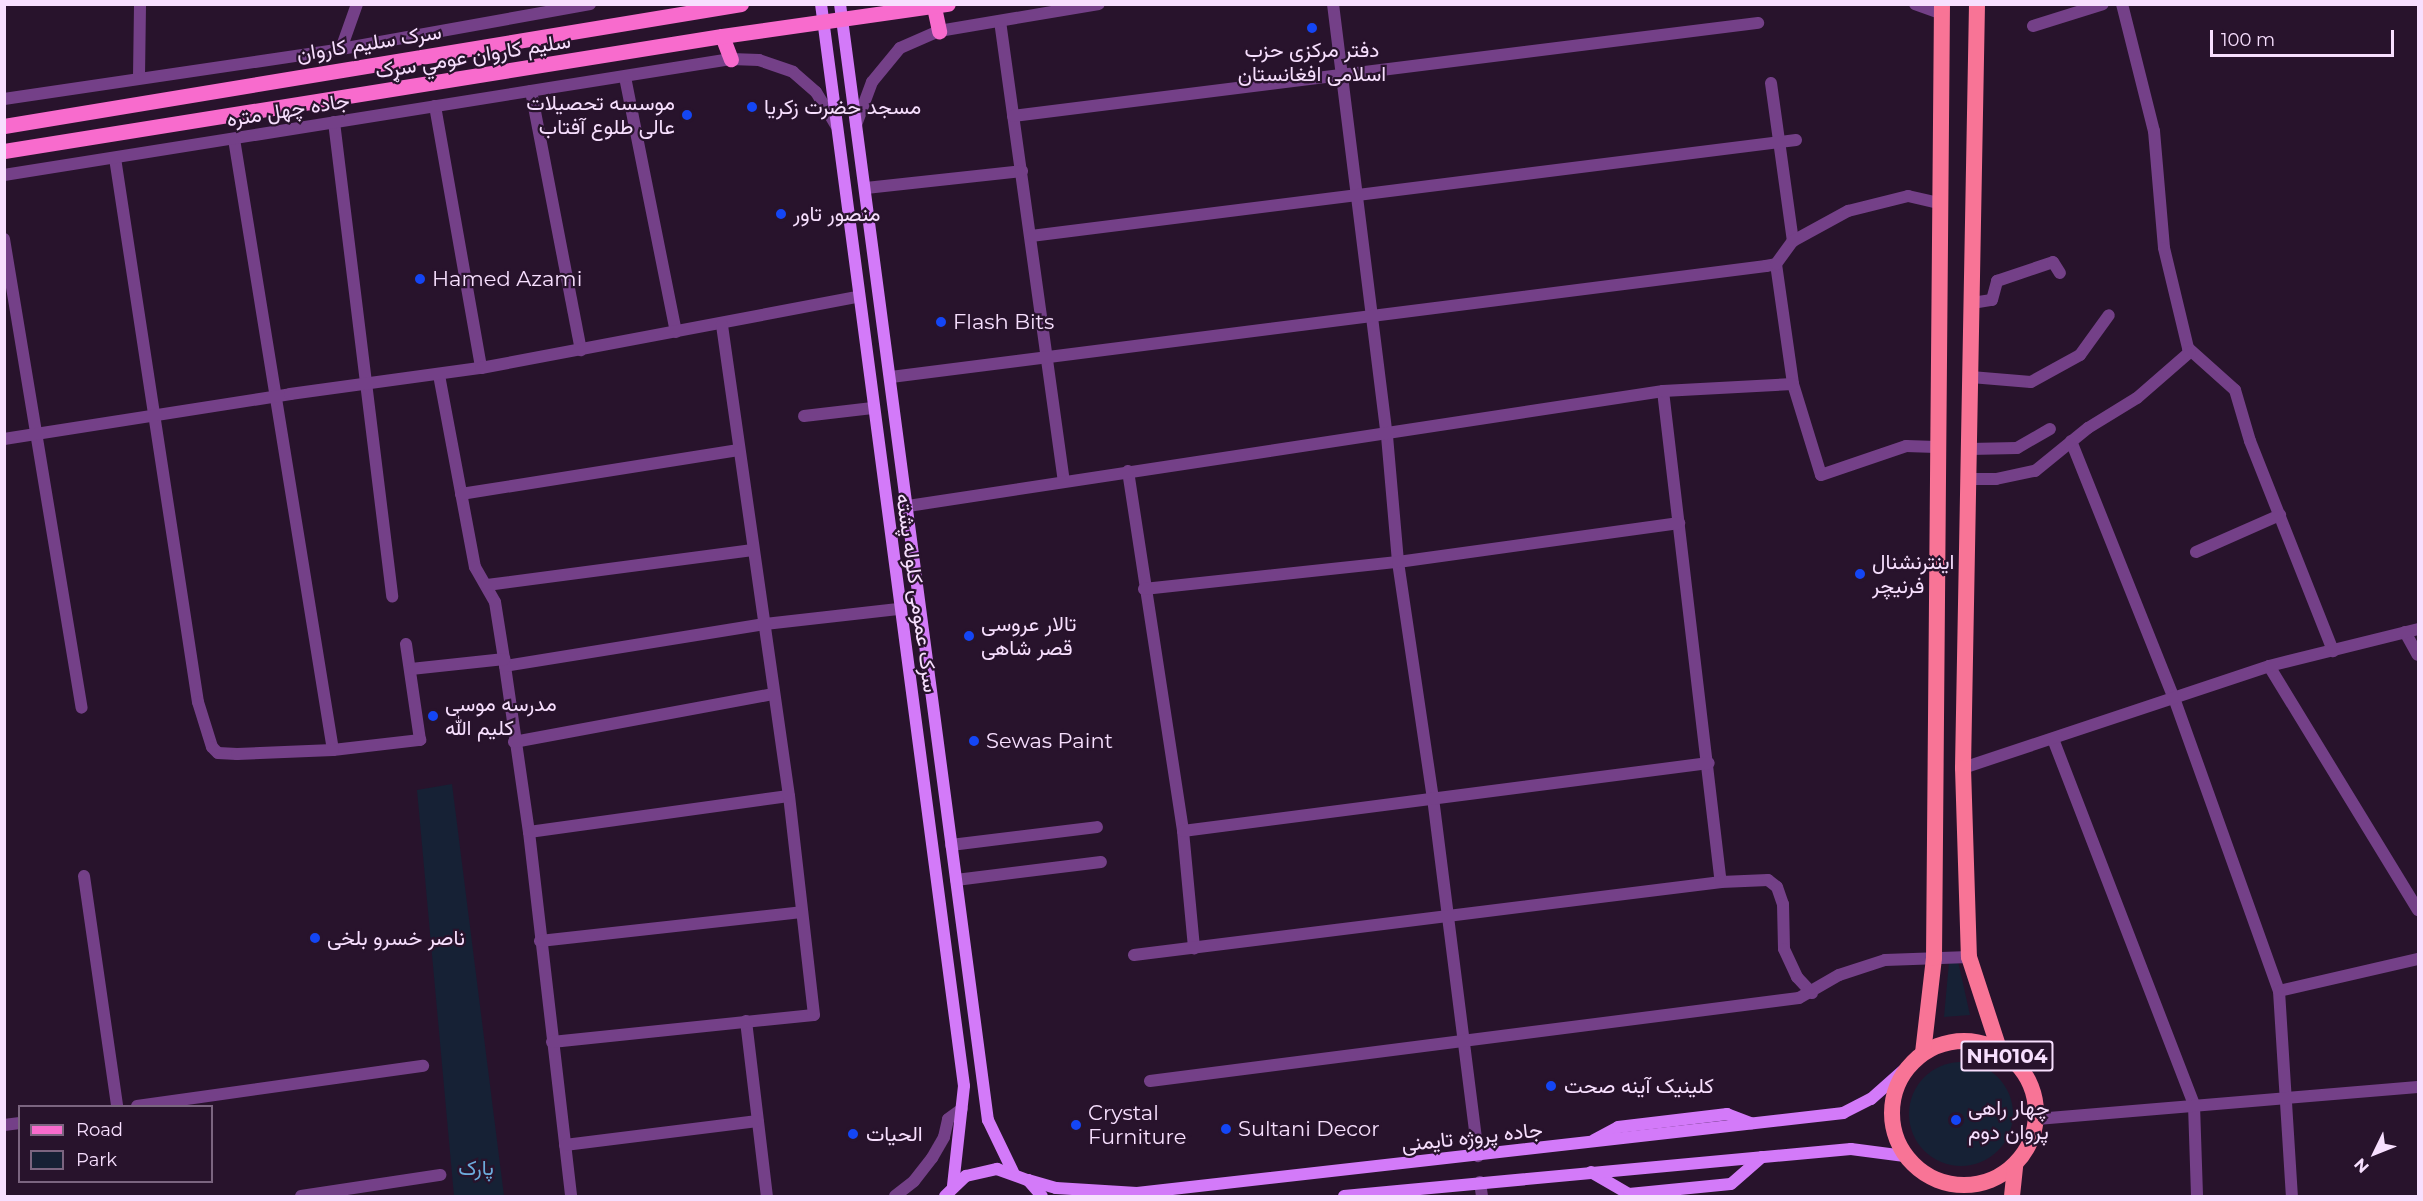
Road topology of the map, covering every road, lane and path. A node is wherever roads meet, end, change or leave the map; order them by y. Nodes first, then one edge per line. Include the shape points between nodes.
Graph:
1 (140, 4) edge
2 (357, 4) edge
3 (591, 4) edge
4 (741, 4) edge
5 (821, 4) edge
6 (1099, 4) edge
7 (1333, 4) edge
8 (1915, 4) edge
9 (1977, 4) edge
10 (2103, 4) edge
11 (2122, 4) edge
12 (718, 6) edge
13 (941, 6) edge
14 (560, 7) edge
15 (1942, 9) edge
16 (841, 12) edge
17 (1000, 21) junction
18 (823, 22) junction
19 (1758, 22) dead end
20 (2033, 26) dead end
21 (939, 31) junction
22 (722, 36) junction
23 (341, 49) junction
24 (731, 59) junction
25 (1341, 72) junction
26 (139, 77) junction
27 (625, 77) junction
28 (1772, 83) dead end
29 (531, 91) junction
30 (4, 99) edge
31 (435, 106) junction
32 (1013, 116) junction
33 (55, 118) junction
34 (334, 122) junction
35 (836, 125) junction
36 (856, 125) junction
37 (4, 126) edge
38 (234, 139) junction
39 (1796, 140) dead end
40 (1777, 142) junction
41 (59, 143) junction
42 (4, 151) edge
43 (115, 158) junction
44 (1022, 171) junction
45 (4, 175) edge
46 (866, 188) junction
47 (1357, 194) junction
48 (1939, 203) junction
49 (1031, 236) junction
50 (4, 239) edge
51 (1793, 241) junction
52 (1776, 264) junction
53 (2060, 273) dead end
54 (858, 297) junction
55 (1972, 303) junction
56 (1372, 314) junction
57 (2109, 315) dead end
58 (723, 325) junction
59 (676, 332) junction
60 (581, 350) junction
61 (2190, 352) junction
62 (1047, 357) junction
63 (481, 368) junction
64 (439, 375) junction
65 (891, 377) junction
66 (1971, 377) junction
67 (366, 384) junction
68 (1793, 384) junction
69 (1663, 391) junction
70 (275, 396) junction
71 (873, 408) junction
72 (804, 416) dead end
73 (154, 417) junction
74 (2050, 429) dead end
75 (37, 435) junction
76 (1387, 436) junction
77 (4, 439) edge
78 (2071, 441) junction
79 (1936, 447) junction
80 (1970, 449) junction
81 (739, 450) junction
82 (1128, 471) junction
83 (1968, 479) junction
84 (1064, 482) junction
85 (461, 494) junction
86 (908, 506) junction
87 (2280, 515) junction
88 (1679, 523) junction
89 (753, 550) junction
90 (2196, 552) dead end
91 (1398, 562) junction
92 (487, 585) junction
93 (1144, 589) junction
94 (392, 596) dead end
95 (898, 609) junction
96 (765, 624) junction
97 (2418, 629) edge
98 (2405, 632) junction
99 (406, 644) dead end
100 (2333, 651) junction
101 (2418, 655) edge
102 (505, 662) junction
103 (2269, 666) junction
104 (411, 669) junction
105 (774, 694) junction
106 (2174, 698) junction
107 (82, 708) dead end
108 (2053, 739) junction
109 (514, 742) junction
110 (333, 750) junction
111 (1709, 763) junction
112 (1963, 768) junction
113 (789, 796) junction
114 (1433, 798) junction
115 (1097, 827) dead end
116 (1183, 831) junction
117 (529, 832) junction
118 (951, 845) junction
119 (1101, 862) dead end
120 (84, 876) dead end
121 (956, 880) junction
122 (1721, 882) junction
123 (2418, 910) edge
124 (801, 912) junction
125 (1448, 916) junction
126 (540, 941) junction
127 (1194, 948) junction
128 (1134, 955) dead end
129 (1969, 957) junction
130 (1934, 958) junction
131 (2418, 959) edge
132 (2279, 992) junction
133 (1812, 993) junction
134 (747, 1021) junction
135 (1463, 1039) junction
136 (552, 1042) junction
137 (1999, 1049) junction
138 (1923, 1053) junction
139 (423, 1066) dead end
140 (1906, 1068) junction
141 (1150, 1081) dead end
142 (2418, 1087) edge
143 (2285, 1096) junction
144 (117, 1105) edge
145 (152, 1105) edge
146 (2194, 1105) junction
147 (962, 1109) junction
148 (2037, 1119) junction
149 (759, 1121) junction
150 (565, 1145) junction
151 (1478, 1156) junction
152 (1905, 1156) junction
153 (1762, 1157) junction
154 (2015, 1166) junction
155 (1013, 1172) junction
156 (1591, 1172) junction
157 (440, 1175) dead end
158 (1028, 1180) junction
159 (1480, 1182) junction
160 (954, 1186) junction
161 (1942, 1189) edge
162 (301, 1197) edge
163 (571, 1197) edge
164 (768, 1197) edge
165 (895, 1197) edge
166 (945, 1197) edge
167 (1042, 1197) edge
168 (1344, 1197) edge
169 (1482, 1197) edge
170 (2012, 1197) edge
171 (2197, 1197) edge
172 (2292, 1197) edge

1 - 26 street
2 - 23 street
3 - 14 street
4 - 12 main road, سرک سلیم کاروان
5 - 18 main road, سرک عمومی کلوله پشته
6 - 17 street
7 - 25 street
8 - 15 street
9 - 55 highway, NH0104
10 - 20 street
11 - 61 street via 2154,131 2164,248
12 - 33 main road, سرک سلیم کاروان
13 - 16 main road, سلیم کاروان عومي سړک
13 - 21 main road
14 - 23 street
15 - 48 highway
16 - 18 main road, سلیم کاروان عومي سړک
16 - 36 main road, سرک عمومی کلوله پشته
17 - 21 street
17 - 32 street
18 - 22 main road, سلیم کاروان عومي سړک
18 - 35 main road, سرک عمومی کلوله پشته
19 - 25 street
21 - 36 street via 900,48 884,63 872,82
22 - 24 main road
22 - 41 main road, سلیم کاروان عومي سړک
23 - 26 street
24 - 27 street, جاده چهل متره
24 - 35 street, جاده چهل متره via 759,60 793,72 816,92
25 - 32 street
25 - 47 street
26 - 30 street
27 - 29 street, جاده چهل متره
27 - 59 street
28 - 40 street
29 - 31 street, جاده چهل متره
29 - 60 street
31 - 34 street, جاده چهل متره
31 - 63 street
32 - 44 street
33 - 37 main road, سرک سلیم کاروان
33 - 41 main road
34 - 38 street, جاده چهل متره
34 - 67 street
35 - 54 main road, سرک عمومی کلوله پشته
36 - 46 main road, سرک عمومی کلوله پشته
38 - 43 street, جاده چهل متره
38 - 70 street
39 - 40 street
40 - 47 street
40 - 51 street
41 - 42 main road, سلیم کاروان عومي سړک
43 - 45 street, جاده چهل متره
43 - 73 street
44 - 46 street
44 - 49 street
46 - 65 main road, سرک عمومی کلوله پشته
47 - 49 street
47 - 56 street
48 - 51 street via 1896,197 1848,211
48 - 79 highway
49 - 62 street
50 - 75 street
51 - 52 street
52 - 56 street
52 - 68 street
53 - 55 street via 2053,262 1997,281 1992,300
54 - 58 street
54 - 71 main road, سرک عمومی کلوله پشته
55 - 66 highway, NH0104
56 - 62 street
56 - 76 street
57 - 66 street via 2080,355 2031,382
58 - 59 street
58 - 81 street
59 - 60 street
60 - 63 street
61 - 78 street via 2137,398
61 - 87 street via 2235,390 2242,420
62 - 65 street
62 - 84 street
63 - 64 street
64 - 67 street
64 - 85 street
65 - 86 main road, سرک عمومی کلوله پشته
66 - 80 highway, NH0104
67 - 70 street
67 - 94 street
68 - 69 street
68 - 79 street via 1821,475 1906,446
69 - 76 street
69 - 88 street
70 - 73 street
70 - 110 street
71 - 72 street
71 - 95 main road, سرک عمومی کلوله پشته
73 - 75 street
73 - 110 street via 198,702 212,747 218,753 237,754
74 - 80 street via 2017,448
75 - 77 street
75 - 107 street
76 - 82 street
76 - 91 street
78 - 83 street via 2028,474
78 - 106 street
79 - 130 highway
80 - 83 highway, NH0104
81 - 85 street
81 - 89 street
82 - 84 street
82 - 93 street
83 - 112 highway, NH0104
84 - 86 street
85 - 92 street via 475,567
86 - 118 main road, سرک عمومی کلوله پشته
87 - 90 street
87 - 100 street
88 - 91 street
88 - 111 street
89 - 92 street
89 - 96 street
91 - 93 street
91 - 114 street
92 - 102 street via 495,602
93 - 116 street
95 - 96 street
95 - 147 main road, سرک عمومی کلوله پشته via 964,1086
96 - 102 street
96 - 105 street
97 - 98 street
98 - 100 street
98 - 101 street
99 - 104 street
100 - 103 street
102 - 104 street
102 - 109 street
103 - 106 street
103 - 123 street
104 - 110 street via 420,740
105 - 109 street
105 - 113 street
106 - 108 street
106 - 132 street
108 - 112 street
108 - 146 street
109 - 117 street
111 - 114 street
111 - 122 street
112 - 129 highway, NH0104
113 - 117 street
113 - 124 street
114 - 116 street
114 - 125 street
115 - 118 street
116 - 127 street
117 - 126 street
118 - 121 main road, سرک عمومی کلوله پشته
119 - 121 street
120 - 144 street
121 - 155 main road, سرک عمومی کلوله پشته via 988,1120
122 - 125 street
122 - 133 street via 1768,880 1777,887 1783,904 1784,949 1797,977
124 - 126 street
124 - 134 street via 814,1015
125 - 127 street
125 - 135 street
126 - 136 street
127 - 128 street
129 - 130 street
129 - 137 highway, NH0104
130 - 133 street via 1885,960 1861,966
130 - 138 highway
131 - 132 street
132 - 143 street
133 - 135 street
134 - 136 street
134 - 149 street
135 - 141 street
135 - 151 street
136 - 150 street
137 - 138 highway, NH0104 via 1974,1041 1956,1041
137 - 148 highway, NH0104 via 2020,1067 2034,1091
138 - 140 highway, NH0104
139 - 145 street
140 - 151 main road, جاده پروژه تایمنی via 1871,1099 1844,1113
140 - 152 highway, NH0104 via 1893,1096 1893,1127
142 - 143 street
143 - 146 street
143 - 172 street
146 - 148 street
146 - 171 street
147 - 160 main road, سرک عمومی کلوله پشته
147 - 165 street via 948,1119 944,1137 915,1181
148 - 154 highway, NH0104 via 2030,1145
149 - 150 street
149 - 164 street
150 - 163 street
151 - 158 main road, جاده پروژه تایمنی via 1137,1193 1056,1188
152 - 153 main road via 1851,1149
152 - 161 highway, NH0104
153 - 156 main road
153 - 156 main road via 1731,1184 1629,1194
154 - 161 highway, NH0104 via 1992,1181
154 - 170 highway, NH0104
155 - 158 main road
155 - 160 main road via 981,1170
156 - 159 main road
157 - 162 street
158 - 167 main road
159 - 168 main road
159 - 169 street
160 - 166 main road

